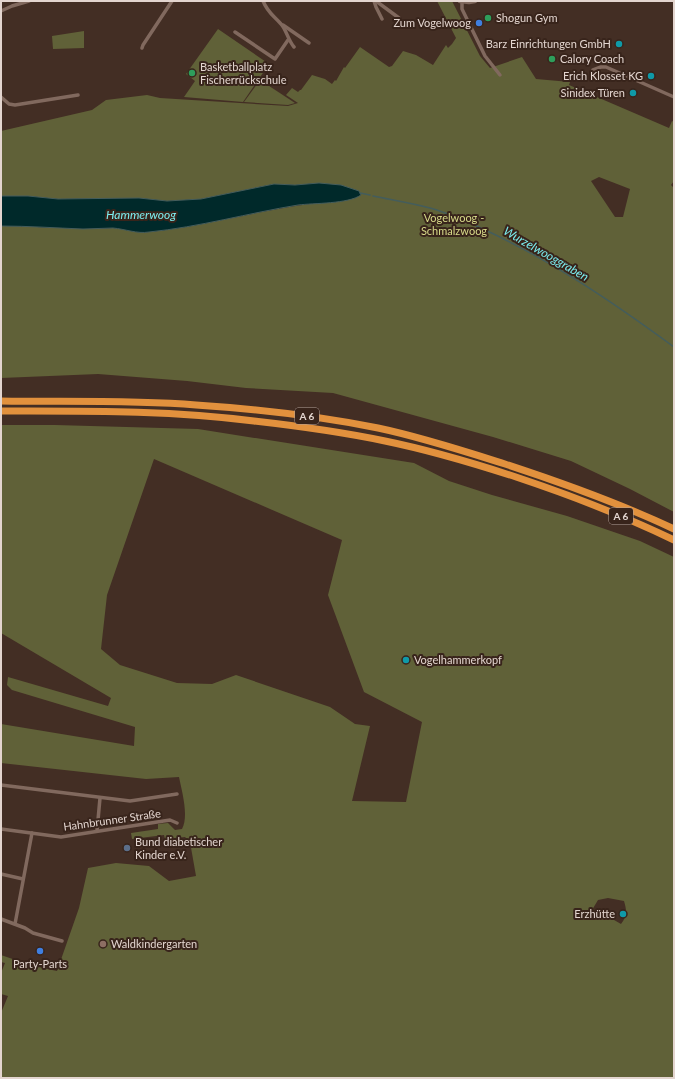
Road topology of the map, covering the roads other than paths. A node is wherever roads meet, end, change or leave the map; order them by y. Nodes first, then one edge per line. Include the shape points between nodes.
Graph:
1 (29, 1) edge
2 (172, 1) edge
3 (263, 1) edge
4 (375, 1) edge
5 (461, 1) edge
6 (475, 1) edge
7 (1, 11) edge
8 (399, 18) dead end
9 (382, 19) dead end
10 (282, 24) junction
11 (235, 32) dead end
12 (288, 40) junction
13 (309, 43) dead end
14 (294, 47) dead end
15 (142, 48) dead end
16 (593, 70) dead end
17 (500, 75) dead end
18 (78, 95) dead end
19 (1, 97) edge
20 (674, 97) edge
21 (1, 401) edge
22 (1, 411) edge
23 (674, 529) edge
24 (674, 540) edge
25 (1, 785) edge
26 (177, 794) dead end
27 (100, 798) junction
28 (177, 823) dead end
29 (1, 830) edge
30 (97, 831) junction
31 (32, 833) junction
32 (1, 874) edge
33 (23, 879) junction
34 (1, 919) edge
35 (15, 924) junction
36 (62, 941) dead end

1 - 7 street
2 - 15 street
3 - 10 street via 269,13
4 - 8 street
4 - 9 street
5 - 6 street
5 - 17 street via 462,9 485,56
10 - 12 street
10 - 13 street
11 - 12 street via 276,59
12 - 14 street
16 - 20 street via 606,67
18 - 19 street via 14,105
21 - 23 highway, A 6 via 194,404 308,416 379,428 421,438 573,486
22 - 24 highway, A 6 via 141,412 253,420 346,433 479,465 567,494
25 - 27 street
26 - 27 street via 130,801
27 - 30 street
28 - 30 street, Hahnbrunner Straße via 170,820
29 - 31 street, Hahnbrunner Straße
30 - 31 street, Hahnbrunner Straße via 61,837
31 - 33 street
32 - 33 street
33 - 35 street
34 - 35 street
35 - 36 street via 33,933

